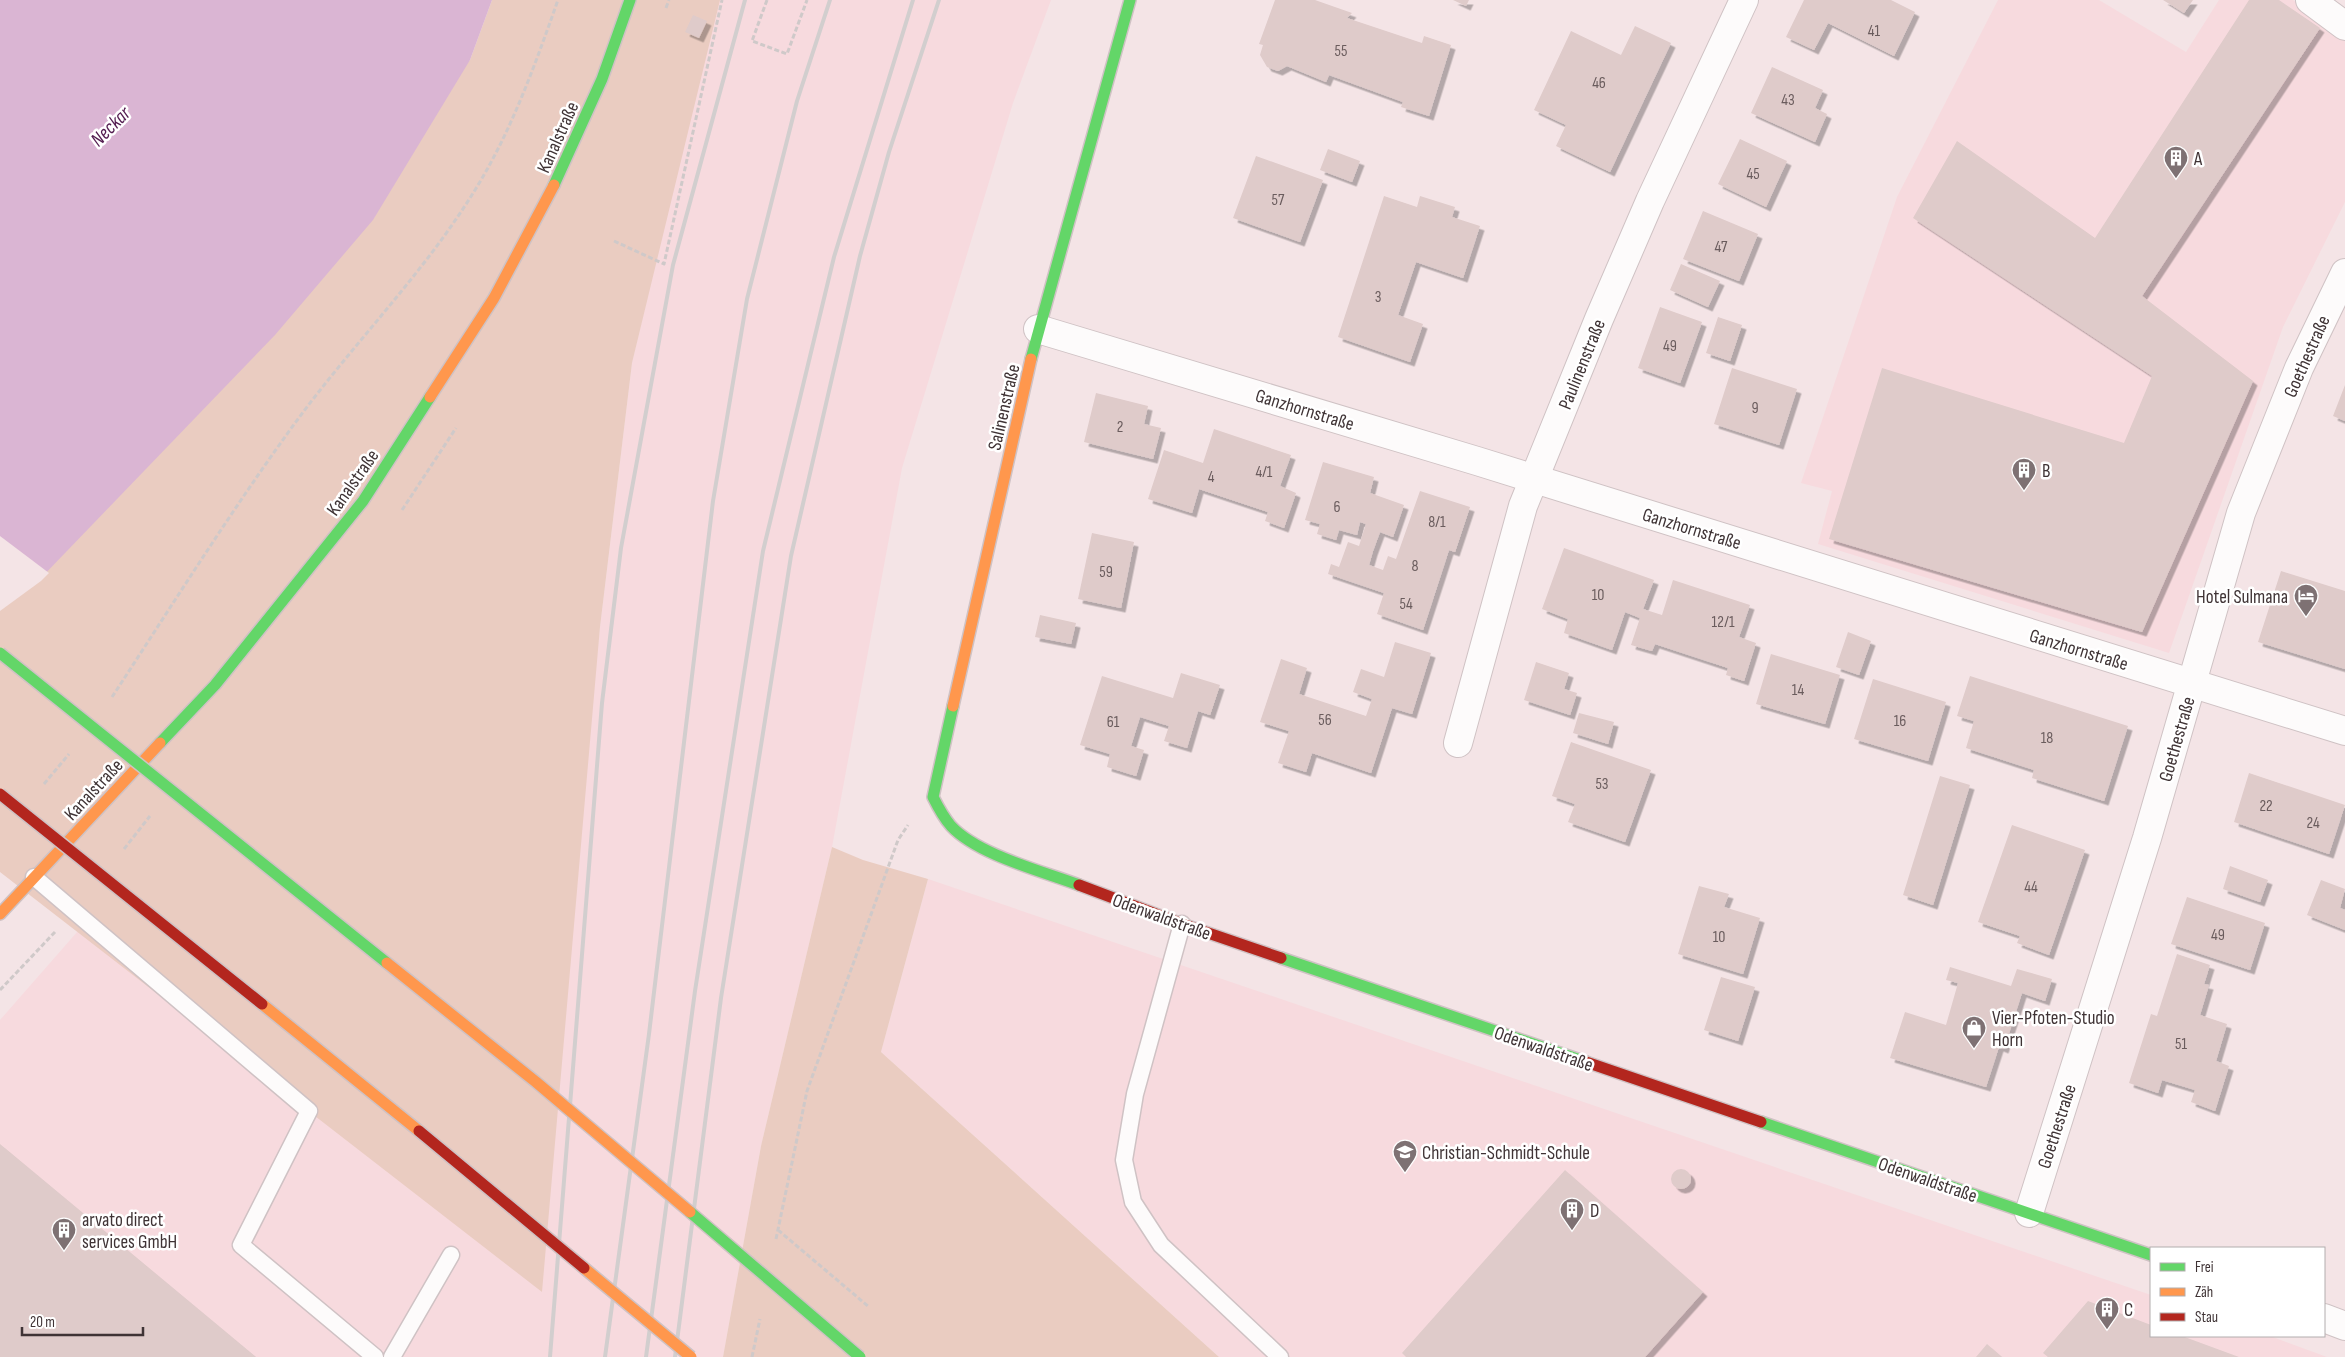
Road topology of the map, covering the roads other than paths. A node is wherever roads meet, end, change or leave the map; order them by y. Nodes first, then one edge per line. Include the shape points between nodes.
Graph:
1 (630, 0) edge
2 (1130, 0) edge
3 (1744, 0) edge
4 (2310, 0) edge
5 (2345, 26) edge
6 (2345, 273) edge
7 (1038, 329) junction
8 (1534, 478) junction
9 (0, 653) edge
10 (2192, 684) junction
11 (2345, 731) edge
12 (1458, 744) dead end
13 (0, 794) edge
14 (946, 822) joint
15 (34, 877) junction
16 (0, 914) edge
17 (1182, 924) junction
18 (2029, 1213) junction
19 (451, 1255) dead end
20 (2150, 1255) edge
21 (2325, 1318) edge
22 (2345, 1326) edge
23 (375, 1357) edge
24 (392, 1357) edge
25 (691, 1357) edge
26 (860, 1357) edge
27 (1280, 1357) edge

1 - 15 main road, Kanalstraße via 602,79 546,203 494,298 363,501 215,685
2 - 7 main road, Salinenstraße
3 - 8 street, Paulinenstraße via 1650,200
4 - 5 street
6 - 10 street, Goethestraße via 2299,368 2241,513
7 - 8 street, Ganzhornstraße
7 - 14 main road, Salinenstraße via 933,797
8 - 10 street, Ganzhornstraße
8 - 12 street, Paulinenstraße via 1523,506
9 - 26 main road, bridge via 536,1082
10 - 11 street, Ganzhornstraße
10 - 18 street, Goethestraße
13 - 25 main road, bridge via 475,1176
14 - 17 main road, Odenwaldstraße via 978,847
15 - 16 main road, Kanalstraße
15 - 23 lane via 309,1111 241,1245
17 - 18 main road, Odenwaldstraße
17 - 27 lane via 1135,1094 1124,1160 1133,1202 1161,1245
18 - 20 main road, Odenwaldstraße
19 - 24 lane
21 - 22 street

